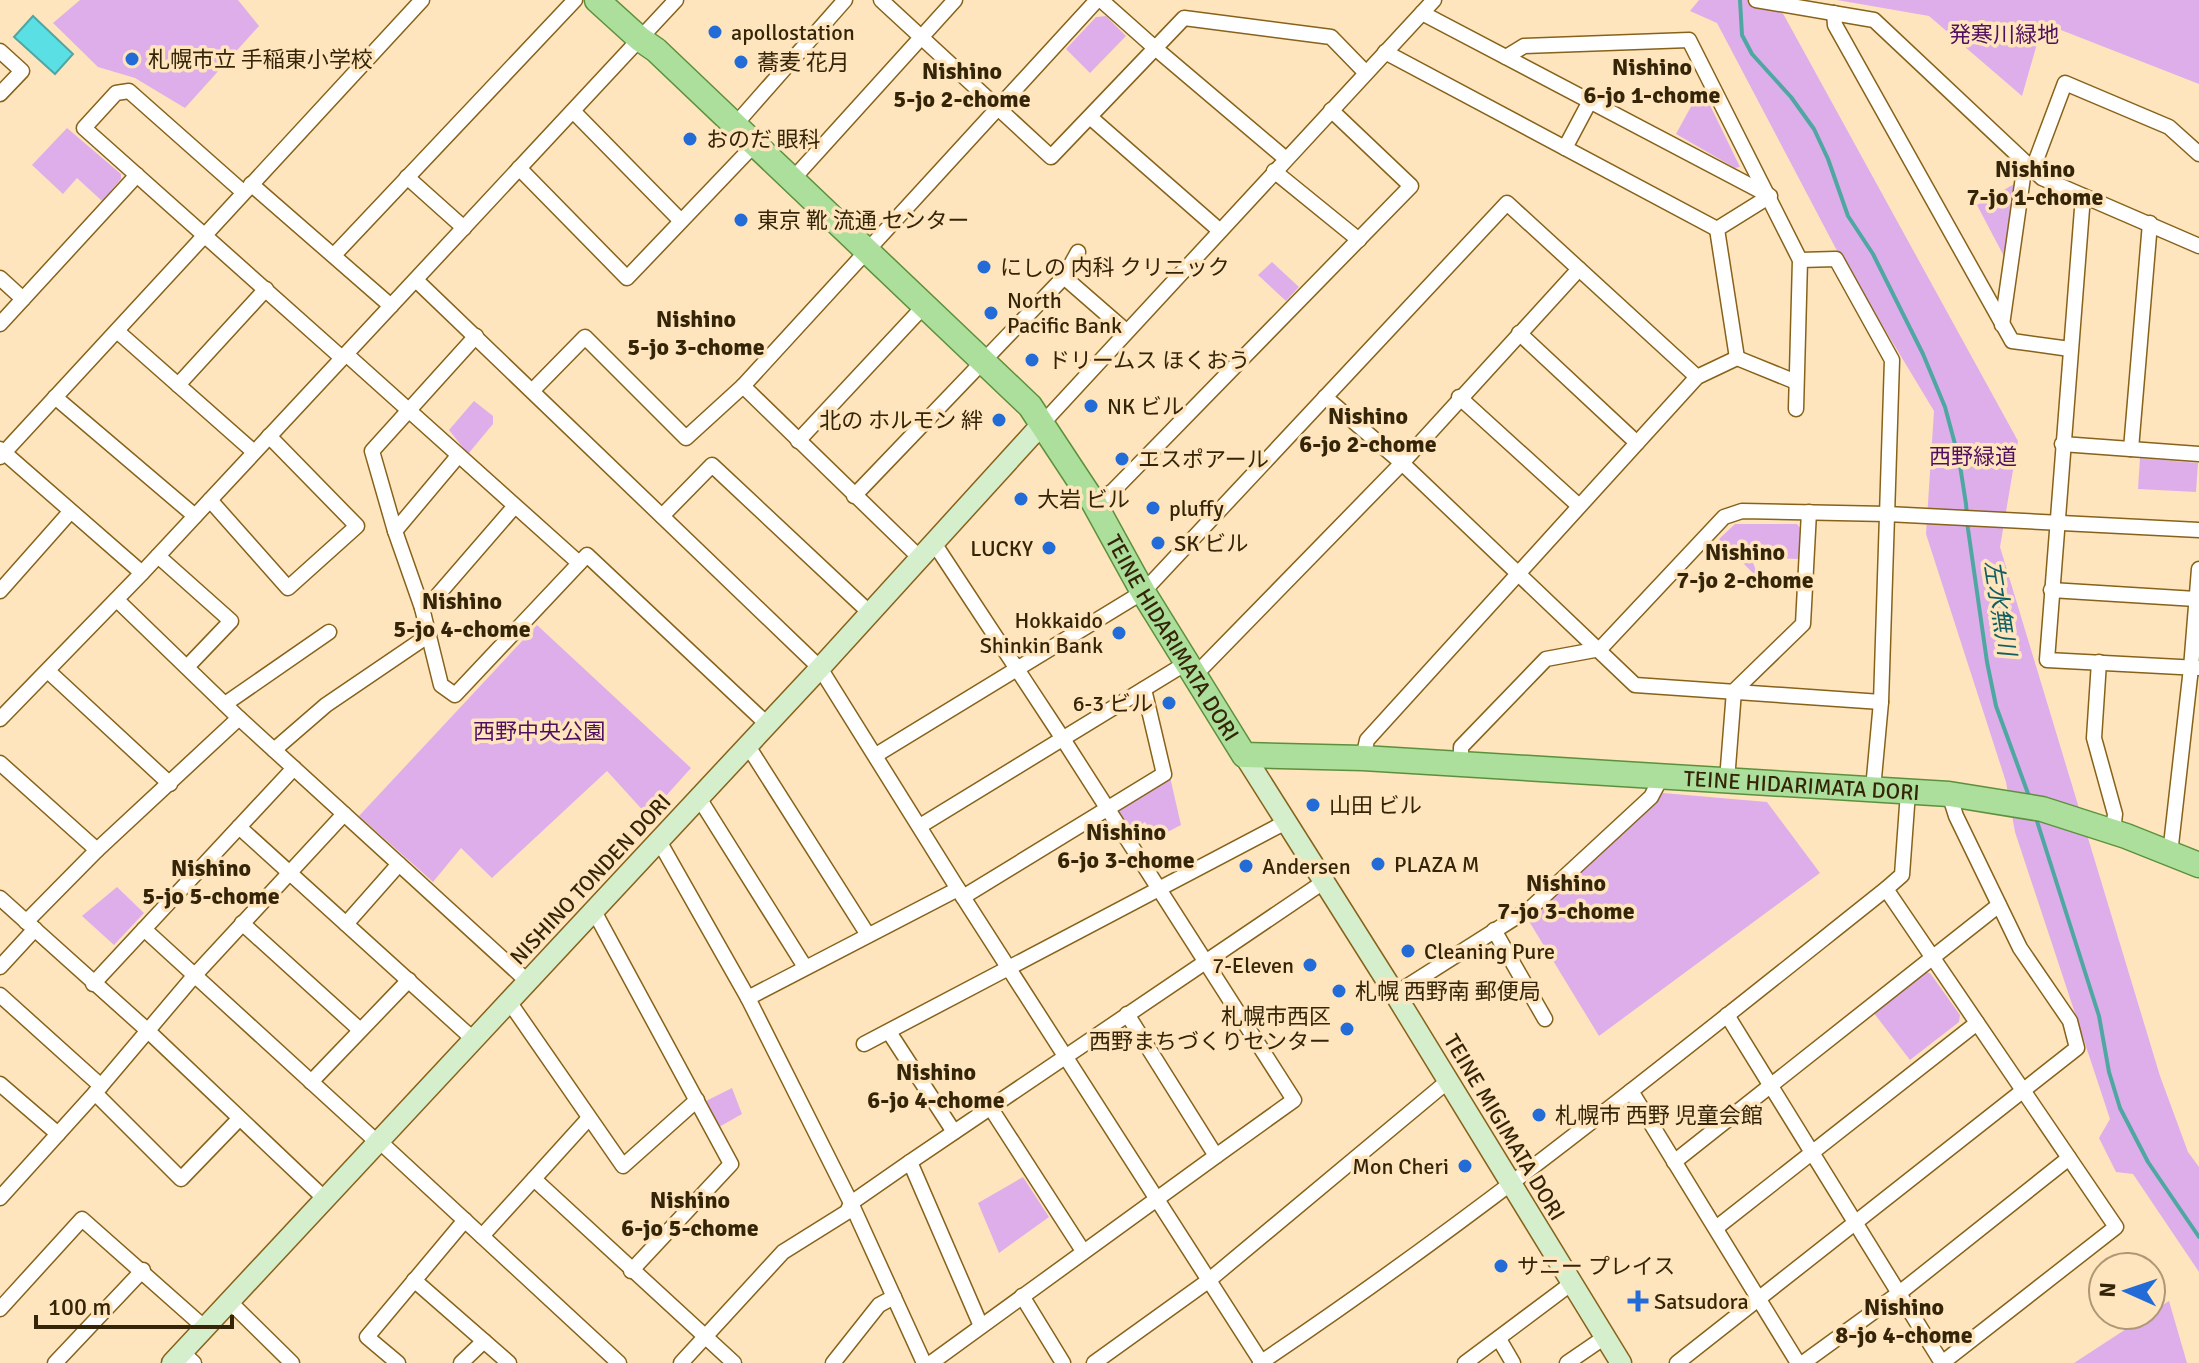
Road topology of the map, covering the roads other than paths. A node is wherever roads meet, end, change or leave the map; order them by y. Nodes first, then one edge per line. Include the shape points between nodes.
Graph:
1 (422, 0) edge
2 (575, 0) edge
3 (597, 0) edge
4 (676, 0) edge
5 (881, 0) edge
6 (955, 0) edge
7 (1099, 0) edge
8 (1434, 0) edge
9 (1756, 0) edge
10 (840, 1) edge
11 (1422, 13) junction
12 (1834, 13) junction
13 (922, 35) junction
14 (640, 39) junction
15 (1155, 48) junction
16 (0, 51) edge
17 (1385, 52) junction
18 (1506, 57) junction
19 (1366, 73) junction
20 (0, 94) edge
21 (1590, 101) junction
22 (998, 106) junction
23 (1331, 110) junction
24 (573, 111) junction
25 (1090, 117) junction
26 (734, 126) junction
27 (754, 145) junction
28 (1565, 148) junction
29 (2199, 154) edge
30 (1286, 159) junction
31 (2029, 167) junction
32 (519, 168) junction
33 (1274, 171) junction
34 (137, 175) junction
35 (407, 177) junction
36 (792, 180) junction
37 (247, 188) junction
38 (1770, 196) junction
39 (2083, 196) junction
40 (680, 220) junction
41 (2150, 223) junction
42 (464, 228) junction
43 (1717, 229) junction
44 (1219, 230) junction
45 (206, 236) junction
46 (1359, 240) junction
47 (2199, 246) edge
48 (866, 249) junction
49 (1078, 252) dead end
50 (334, 255) junction
51 (1800, 260) junction
52 (1579, 269) junction
53 (1064, 277) junction
54 (0, 278) edge
55 (416, 280) junction
56 (266, 289) junction
57 (23, 299) junction
58 (925, 305) junction
59 (391, 306) junction
60 (0, 324) edge
61 (2002, 325) junction
62 (117, 331) junction
63 (1126, 331) junction
64 (1519, 333) junction
65 (476, 336) junction
66 (2070, 349) junction
67 (344, 356) junction
68 (1737, 358) junction
69 (982, 361) junction
70 (1697, 377) junction
71 (1796, 382) junction
72 (178, 385) junction
73 (743, 386) junction
74 (533, 390) junction
75 (55, 397) junction
76 (1325, 397) junction
77 (1459, 397) junction
78 (1796, 409) dead end
79 (407, 411) junction
80 (1041, 425) junction
81 (269, 436) junction
82 (798, 441) junction
83 (1637, 443) junction
84 (2062, 444) junction
85 (2131, 449) junction
86 (254, 452) junction
87 (1, 453) edge
88 (2199, 454) edge
89 (458, 456) junction
90 (1402, 463) junction
91 (854, 496) junction
92 (210, 500) junction
93 (1094, 503) junction
94 (1579, 506) junction
95 (514, 507) junction
96 (70, 512) junction
97 (1809, 512) junction
98 (1887, 514) junction
99 (195, 516) junction
100 (662, 516) junction
101 (2056, 522) junction
102 (2199, 530) edge
103 (395, 531) junction
104 (927, 550) junction
105 (158, 556) junction
106 (579, 563) junction
107 (2199, 569) edge
108 (142, 573) junction
109 (1517, 573) junction
110 (2051, 590) junction
111 (0, 591) edge
112 (1143, 592) junction
113 (2196, 599) junction
114 (117, 600) junction
115 (422, 608) junction
116 (870, 613) junction
117 (329, 632) dead end
118 (429, 635) junction
119 (1600, 649) junction
120 (2099, 662) junction
121 (187, 667) junction
122 (820, 668) junction
123 (1192, 668) junction
124 (2195, 668) edge
125 (1018, 670) junction
126 (48, 671) junction
127 (1144, 689) junction
128 (1734, 691) junction
129 (1881, 702) junction
130 (225, 704) junction
131 (3, 709) edge
132 (239, 718) junction
133 (768, 725) junction
134 (1063, 739) junction
135 (748, 746) junction
136 (274, 750) junction
137 (876, 755) junction
138 (1244, 755) junction
139 (1363, 758) junction
140 (0, 763) edge
141 (1461, 764) junction
142 (294, 768) junction
143 (1661, 778) junction
144 (1727, 780) junction
145 (170, 784) junction
146 (1873, 789) junction
147 (1908, 792) junction
148 (1949, 794) junction
149 (699, 798) junction
150 (1108, 809) junction
151 (344, 814) junction
152 (1286, 822) junction
153 (920, 826) junction
154 (239, 827) junction
155 (2113, 831) junction
156 (659, 841) junction
157 (97, 850) junction
158 (2170, 854) junction
159 (399, 864) junction
160 (2199, 865) edge
161 (291, 871) junction
162 (1325, 881) junction
163 (1159, 888) junction
164 (1886, 889) junction
165 (960, 893) junction
166 (0, 898) edge
167 (1999, 905) junction
168 (594, 911) junction
169 (242, 923) junction
170 (346, 924) junction
171 (30, 926) junction
172 (144, 929) junction
173 (1494, 930) junction
174 (868, 935) junction
175 (1933, 958) junction
176 (1205, 962) junction
177 (0, 967) edge
178 (805, 967) junction
179 (1008, 968) junction
180 (194, 976) junction
181 (409, 980) junction
182 (526, 980) junction
183 (93, 984) junction
184 (1395, 994) junction
185 (0, 995) edge
186 (748, 998) junction
187 (508, 1000) junction
188 (1127, 1014) junction
189 (1727, 1015) junction
190 (1545, 1019) dead end
191 (1977, 1023) junction
192 (359, 1029) junction
193 (147, 1030) junction
194 (889, 1032) junction
195 (473, 1039) junction
196 (864, 1044) dead end
197 (1064, 1056) junction
198 (1448, 1081) junction
199 (311, 1082) junction
200 (0, 1084) edge
201 (1771, 1085) junction
202 (98, 1090) junction
203 (2023, 1090) junction
204 (1631, 1091) junction
205 (697, 1100) junction
206 (990, 1107) junction
207 (589, 1118) junction
208 (239, 1119) junction
209 (954, 1132) junction
210 (58, 1134) junction
211 (378, 1141) junction
212 (1812, 1152) junction
213 (1216, 1156) junction
214 (2069, 1158) junction
215 (910, 1162) junction
216 (1674, 1162) junction
217 (534, 1179) junction
218 (1511, 1185) junction
219 (3, 1188) edge
220 (324, 1198) junction
221 (1156, 1198) junction
222 (851, 1203) junction
223 (465, 1220) junction
224 (1855, 1223) junction
225 (1716, 1228) junction
226 (482, 1236) junction
227 (1083, 1251) junction
228 (143, 1270) junction
229 (631, 1271) junction
230 (414, 1280) junction
231 (1208, 1281) junction
232 (1572, 1283) junction
233 (1898, 1294) junction
234 (1022, 1296) junction
235 (894, 1297) junction
236 (1759, 1299) junction
237 (229, 1301) junction
238 (0, 1309) edge
239 (981, 1326) junction
240 (205, 1328) junction
241 (705, 1337) junction
242 (1605, 1337) junction
243 (1499, 1339) junction
244 (484, 1341) junction
245 (183, 1359) edge
246 (55, 1363) edge
247 (292, 1363) edge
248 (398, 1363) edge
249 (461, 1363) edge
250 (509, 1363) edge
251 (619, 1363) edge
252 (681, 1363) edge
253 (734, 1363) edge
254 (833, 1363) edge
255 (924, 1363) edge
256 (931, 1363) edge
257 (1063, 1363) edge
258 (1094, 1363) edge
259 (1261, 1363) edge
260 (1465, 1363) edge
261 (1513, 1363) edge
262 (1567, 1363) edge
263 (1621, 1363) edge
264 (1677, 1363) edge
265 (1800, 1363) edge
266 (1942, 1363) edge

1 - 37 street
2 - 35 street
3 - 14 main road, TEINE HIDARIMATA DORI
4 - 14 street
5 - 13 street
6 - 13 street
7 - 15 street
7 - 22 street
8 - 11 street
9 - 12 street
10 - 26 street
11 - 17 street
11 - 18 street
12 - 31 street via 1874,20
12 - 61 street via 1835,25
13 - 22 street
13 - 36 street
14 - 24 street
14 - 26 main road, TEINE HIDARIMATA DORI
15 - 19 street via 1184,18 1331,37
15 - 25 street
15 - 30 street
16 - 20 street via 22,71
17 - 19 street
17 - 28 street
18 - 21 street
18 - 38 street via 1524,46 1689,40
19 - 23 street
21 - 28 street
21 - 38 street
22 - 25 street via 1051,157
22 - 48 street
23 - 30 street
23 - 46 street via 1411,186
24 - 32 street
24 - 40 street
25 - 44 street
26 - 27 main road, TEINE HIDARIMATA DORI
27 - 36 main road, TEINE HIDARIMATA DORI
27 - 40 street
28 - 43 street
29 - 31 street via 2169,127 2065,83
30 - 33 street
31 - 39 street
31 - 61 street
32 - 40 street via 627,278
32 - 42 street
33 - 44 street
33 - 46 street
34 - 37 street via 84,128 116,93 129,91
34 - 45 street
34 - 57 street
35 - 42 street
35 - 50 street
36 - 48 main road, TEINE HIDARIMATA DORI
37 - 45 street
37 - 50 street
38 - 43 street
38 - 51 street
39 - 41 street
39 - 66 street
41 - 47 street
41 - 85 street
42 - 55 street
43 - 68 street
44 - 63 street
45 - 56 street
45 - 62 street
46 - 93 street via 1113,491
48 - 58 main road, TEINE HIDARIMATA DORI
48 - 73 street
49 - 53 street
50 - 59 street
51 - 71 street
51 - 98 street via 1836,259 1892,360
52 - 64 street
52 - 70 street
52 - 76 street via 1507,203
53 - 63 street
53 - 69 street
54 - 57 street
55 - 59 street
55 - 65 street
56 - 67 street
56 - 72 street
57 - 60 street
58 - 69 main road, TEINE HIDARIMATA DORI
58 - 82 street
59 - 67 street
61 - 66 street via 2012,341
62 - 72 street
62 - 75 street
63 - 80 street
64 - 77 street
64 - 83 street
65 - 74 street
65 - 79 street
66 - 84 street
67 - 79 street
67 - 81 street
68 - 70 street
68 - 71 street
69 - 80 main road, TEINE HIDARIMATA DORI via 1030,406
69 - 91 street
70 - 83 street
71 - 78 street
72 - 86 street
73 - 74 street via 686,438 585,337
73 - 82 street
74 - 100 street
75 - 87 street
75 - 99 street
76 - 90 street
76 - 112 street
77 - 90 street
77 - 94 street
79 - 89 street
79 - 103 street via 372,451
80 - 93 main road, TEINE HIDARIMATA DORI
80 - 104 street, NISHINO TONDEN DORI
81 - 86 street
81 - 92 street via 357,526 288,588
82 - 91 street
83 - 94 street
84 - 85 street
84 - 101 street
85 - 88 street
86 - 92 street
87 - 96 street
89 - 95 street
89 - 103 street
90 - 109 street
90 - 123 street
91 - 104 street
92 - 99 street
93 - 112 main road, TEINE HIDARIMATA DORI
94 - 109 street
95 - 106 street
95 - 115 street
96 - 108 street
96 - 111 street
97 - 98 street
97 - 119 street via 1742,511 1724,517
97 - 128 street via 1803,624
98 - 101 street
98 - 129 street
99 - 105 street
100 - 116 street via 712,465
100 - 122 street
101 - 102 street
101 - 110 street
103 - 115 street
104 - 116 street, NISHINO TONDEN DORI
104 - 125 street
105 - 108 street
105 - 121 street via 231,621
106 - 118 street via 455,695 441,685
106 - 133 street via 587,555
107 - 113 street
108 - 114 street
109 - 119 street
109 - 139 street via 1367,740
110 - 113 street
110 - 120 street via 2047,660
112 - 123 main road, TEINE HIDARIMATA DORI
112 - 125 street
113 - 124 street
114 - 121 street
114 - 126 street
115 - 118 street
116 - 122 street, NISHINO TONDEN DORI
117 - 130 street
118 - 136 street via 326,705
119 - 128 street via 1635,685
119 - 141 street via 1546,659 1461,747
120 - 124 street
120 - 155 street via 2094,738 2115,814
121 - 130 street
122 - 133 street, NISHINO TONDEN DORI
122 - 137 street
123 - 127 street
123 - 138 main road, TEINE HIDARIMATA DORI
124 - 158 street
125 - 134 street
125 - 137 street
126 - 131 street
126 - 145 street
127 - 134 street
127 - 150 street via 1164,774
128 - 129 street
128 - 144 street
129 - 146 street
130 - 132 street
132 - 136 street
132 - 145 street
133 - 135 street, NISHINO TONDEN DORI
134 - 150 street
134 - 153 street
135 - 149 street, NISHINO TONDEN DORI
135 - 174 street
136 - 142 street
137 - 153 street
138 - 139 main road, TEINE HIDARIMATA DORI
138 - 152 street, TEINE MIGIMATA DORI
139 - 141 main road, TEINE HIDARIMATA DORI
140 - 157 street
141 - 143 main road, TEINE HIDARIMATA DORI
142 - 151 street
142 - 154 street
143 - 144 main road, TEINE HIDARIMATA DORI
143 - 173 street via 1651,797 1532,907
144 - 146 main road, TEINE HIDARIMATA DORI
145 - 157 street
146 - 147 main road, TEINE HIDARIMATA DORI
147 - 148 main road, TEINE HIDARIMATA DORI
147 - 164 street via 1902,875
148 - 155 main road, TEINE HIDARIMATA DORI via 2033,808
148 - 167 street
149 - 156 street, NISHINO TONDEN DORI
149 - 178 street
150 - 163 street
150 - 165 street
151 - 159 street
151 - 161 street
152 - 162 street, TEINE MIGIMATA DORI
152 - 163 street
153 - 165 street
154 - 161 street
154 - 172 street
155 - 158 main road, TEINE HIDARIMATA DORI
156 - 168 street, NISHINO TONDEN DORI
156 - 186 street
157 - 171 street
158 - 160 main road, TEINE HIDARIMATA DORI
159 - 170 street
159 - 182 street
161 - 169 street
161 - 170 street
162 - 176 street
162 - 184 street, TEINE MIGIMATA DORI
163 - 176 street
163 - 179 street
164 - 175 street
164 - 189 street
165 - 174 street
165 - 179 street
166 - 171 street
167 - 175 street
167 - 203 street via 2020,948 2070,1021 2077,1048
168 - 182 street, NISHINO TONDEN DORI
168 - 205 street
169 - 180 street
169 - 192 street
170 - 181 street
171 - 177 street
171 - 183 street
172 - 180 street
172 - 183 street
173 - 184 street
173 - 190 street
174 - 178 street
175 - 191 street
175 - 201 street
176 - 188 street
176 - 213 street via 1294,1100
178 - 186 street
179 - 194 street
179 - 197 street
180 - 193 street
180 - 199 street
181 - 192 street
181 - 195 street
182 - 187 street, NISHINO TONDEN DORI
183 - 193 street
184 - 198 street, TEINE MIGIMATA DORI
185 - 202 street
186 - 222 street
187 - 195 street, NISHINO TONDEN DORI
187 - 207 street
188 - 197 street
188 - 213 street
189 - 201 street
189 - 204 street
191 - 203 street
191 - 212 street
192 - 199 street
193 - 202 street
193 - 208 street
194 - 196 street
194 - 209 street
195 - 211 street, NISHINO TONDEN DORI
197 - 206 street
197 - 221 street
198 - 218 street, TEINE MIGIMATA DORI
198 - 231 street
199 - 211 street
200 - 210 street
201 - 212 street
201 - 216 street
202 - 208 street via 181,1179
202 - 210 street
203 - 214 street
203 - 224 street
204 - 216 street
204 - 218 street
205 - 207 street via 623,1166
205 - 229 street via 731,1164
206 - 209 street
206 - 227 street
207 - 217 street
208 - 220 street
209 - 215 street
210 - 219 street
211 - 220 street, NISHINO TONDEN DORI
211 - 223 street
212 - 224 street
212 - 225 street
213 - 221 street
214 - 233 street
214 - 266 street via 2116,1227
215 - 222 street
215 - 239 street
216 - 225 street
217 - 226 street
217 - 229 street
218 - 232 street, TEINE MIGIMATA DORI
218 - 259 street
220 - 237 street, NISHINO TONDEN DORI
221 - 227 street
221 - 231 street
222 - 235 street
222 - 241 street via 847,1212 783,1252
223 - 226 street
223 - 230 street
224 - 233 street
224 - 236 street
225 - 236 street
226 - 251 street
227 - 234 street
228 - 238 street via 82,1219
228 - 240 street
228 - 246 street
229 - 241 street
230 - 244 street
230 - 248 street via 367,1337
231 - 258 street
231 - 259 street
232 - 242 street, TEINE MIGIMATA DORI
232 - 243 street
233 - 265 street
233 - 266 street
234 - 239 street
234 - 257 street
235 - 254 street via 879,1305
235 - 255 street
236 - 264 street
236 - 265 street
237 - 240 street, NISHINO TONDEN DORI
237 - 247 street
239 - 256 street
240 - 245 street, NISHINO TONDEN DORI
241 - 252 street
241 - 253 street
242 - 262 street
242 - 263 street, TEINE MIGIMATA DORI
243 - 260 street
243 - 261 street
244 - 249 street
244 - 250 street

